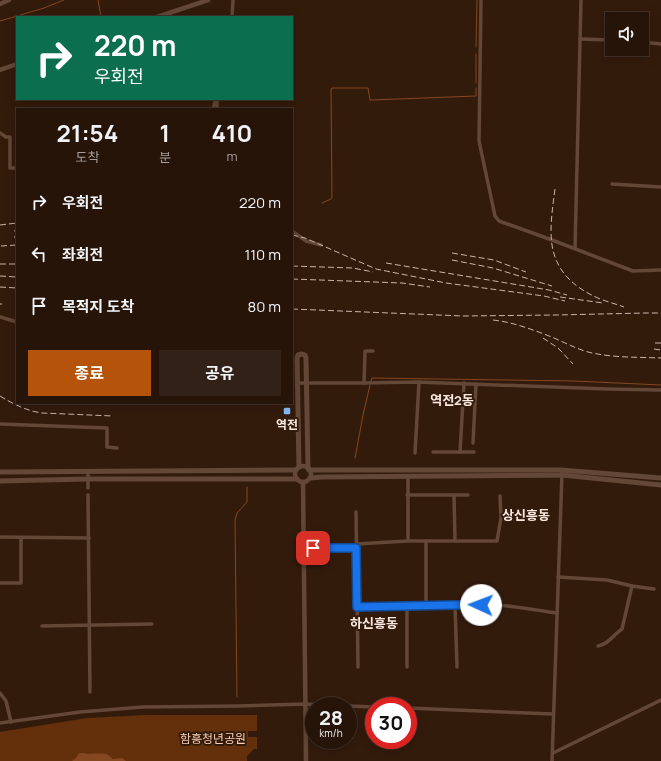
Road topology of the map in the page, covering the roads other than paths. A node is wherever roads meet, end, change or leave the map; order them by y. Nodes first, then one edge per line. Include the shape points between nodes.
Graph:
1 (9, 0) edge
2 (208, 0) edge
3 (233, 0) edge
4 (481, 0) edge
5 (581, 0) edge
6 (0, 4) edge
7 (160, 16) edge
8 (232, 16) edge
9 (580, 39) junction
10 (605, 40) edge
11 (649, 43) edge
12 (661, 44) edge
13 (16, 64) edge
14 (0, 70) edge
15 (0, 133) edge
16 (16, 168) edge
17 (612, 184) dead end
18 (661, 187) edge
19 (293, 232) edge
20 (321, 245) dead end
21 (575, 248) junction
22 (661, 270) edge
23 (0, 317) edge
24 (16, 322) edge
25 (373, 351) dead end
26 (419, 382) junction
27 (298, 383) junction
28 (307, 383) junction
29 (364, 383) junction
30 (464, 383) junction
31 (476, 384) junction
32 (661, 390) edge
33 (0, 424) edge
34 (474, 443) dead end
35 (117, 448) dead end
36 (433, 452) dead end
37 (460, 452) junction
38 (474, 452) dead end
39 (415, 453) dead end
40 (298, 469) junction
41 (309, 470) junction
42 (88, 471) junction
43 (0, 472) edge
44 (562, 472) junction
45 (408, 476) junction
46 (310, 478) junction
47 (661, 478) edge
48 (88, 479) junction
49 (296, 479) junction
50 (0, 481) edge
51 (303, 482) junction
52 (661, 485) edge
53 (88, 488) dead end
54 (88, 494) dead end
55 (407, 495) junction
56 (454, 495) junction
57 (468, 495) dead end
58 (500, 496) dead end
59 (356, 512) dead end
60 (0, 537) edge
61 (21, 538) junction
62 (89, 538) junction
63 (408, 541) junction
64 (426, 541) junction
65 (455, 541) junction
66 (356, 546) junction
67 (303, 548) junction
68 (558, 578) junction
69 (0, 583) edge
70 (632, 586) junction
71 (654, 589) dead end
72 (426, 605) junction
73 (455, 605) junction
74 (407, 606) junction
75 (357, 607) junction
76 (557, 613) junction
77 (152, 624) dead end
78 (90, 625) junction
79 (42, 626) dead end
80 (598, 646) dead end
81 (358, 667) dead end
82 (407, 667) dead end
83 (457, 667) dead end
84 (90, 692) dead end
85 (0, 694) edge
86 (661, 700) edge
87 (305, 704) joint
88 (417, 708) edge
89 (553, 714) junction
90 (11, 722) junction
91 (0, 723) edge
92 (306, 749) edge
93 (553, 753) junction
94 (306, 761) edge
95 (552, 761) edge

1 - 6 street
2 - 7 street
3 - 8 street
4 - 21 street via 480,141 496,216 499,220
5 - 9 street
9 - 10 street
9 - 21 street
11 - 12 street
13 - 14 street
15 - 16 street via 10,137 10,168
17 - 18 street
19 - 20 street via 306,241
21 - 22 street via 633,271
23 - 24 street
25 - 29 street via 365,351
26 - 29 street
26 - 30 street
26 - 39 street
27 - 28 street
27 - 28 main road via 297,358 302,354 306,358
27 - 40 main road
28 - 29 street
28 - 41 main road
30 - 31 street
30 - 37 street
31 - 32 street
31 - 34 street
33 - 35 street via 107,428 107,447
36 - 37 street
37 - 38 street
40 - 41 street via 303,466
40 - 42 main road
40 - 49 street
41 - 44 main road
41 - 46 street
42 - 43 main road
42 - 48 street
44 - 45 main road via 486,476
44 - 47 main road
44 - 52 main road
44 - 68 street
45 - 46 main road
45 - 55 street
46 - 51 street
48 - 49 main road
48 - 50 main road
48 - 53 street
49 - 51 street
51 - 67 street
54 - 62 street
55 - 56 street
55 - 63 street
56 - 57 street
56 - 65 street
58 - 65 street via 502,518 497,541
59 - 66 street
60 - 61 street
61 - 62 street
61 - 69 street via 21,582
62 - 78 street
63 - 64 street
63 - 66 street
64 - 65 street
64 - 72 street
66 - 67 street
66 - 75 street
67 - 87 street
68 - 70 street via 607,580
68 - 76 street
70 - 71 street
70 - 80 street via 622,629 607,643
72 - 73 street
72 - 74 street
73 - 76 street via 509,606
73 - 83 street
74 - 75 street
74 - 82 street
75 - 81 street
76 - 89 street
77 - 78 street
78 - 79 street
78 - 84 street
85 - 90 street via 6,701
86 - 93 street
87 - 90 street via 143,707 80,712
88 - 89 street
89 - 93 street
90 - 91 street
92 - 94 street
93 - 95 street

